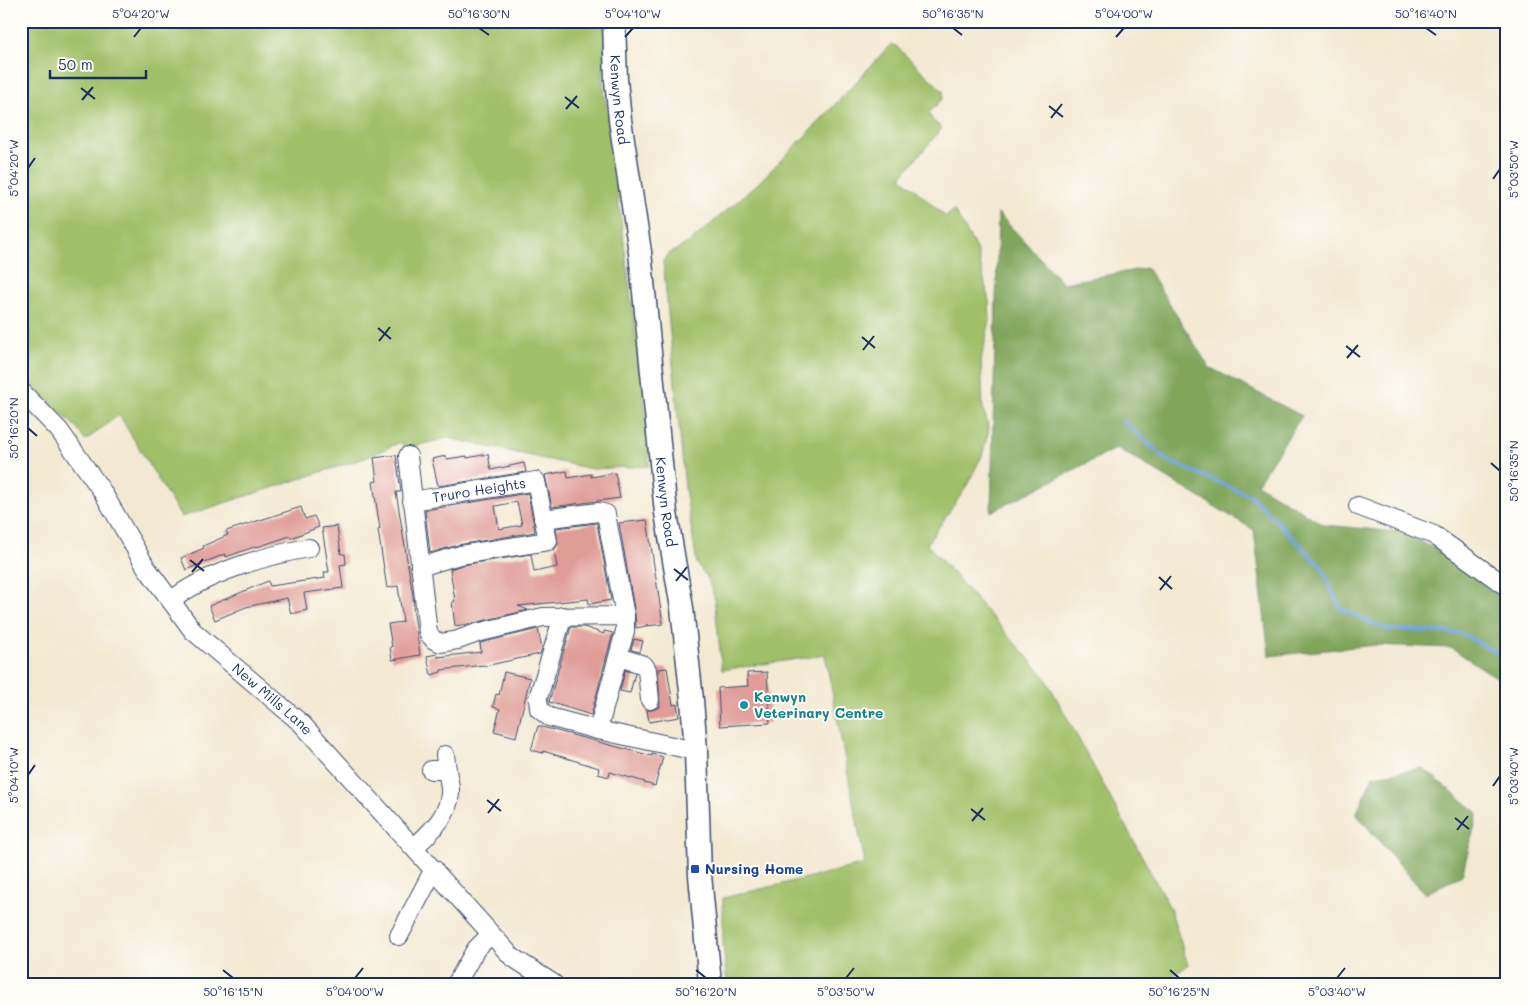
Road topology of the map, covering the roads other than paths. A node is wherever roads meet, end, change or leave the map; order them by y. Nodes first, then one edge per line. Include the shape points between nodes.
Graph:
1 (614, 21) edge
2 (21, 390) edge
3 (408, 456) dead end
4 (412, 501) junction
5 (1358, 506) dead end
6 (544, 519) junction
7 (309, 548) dead end
8 (420, 567) junction
9 (1507, 586) edge
10 (171, 600) junction
11 (563, 616) junction
12 (624, 616) junction
13 (543, 617) junction
14 (553, 644) junction
15 (619, 657) junction
16 (650, 700) dead end
17 (598, 730) junction
18 (696, 751) junction
19 (441, 765) dead end
20 (415, 847) junction
21 (434, 868) junction
22 (492, 934) junction
23 (399, 936) dead end
24 (456, 984) edge
25 (554, 984) edge
26 (710, 984) edge

1 - 18 main road, Kenwyn Road via 620,120 640,252 666,514 682,608
2 - 10 street, New Mills Lane via 59,430
3 - 4 street, Truro Heights
4 - 6 street, Truro Heights via 536,481
4 - 8 street, Truro Heights
5 - 9 street via 1434,535
6 - 8 street, Truro Heights via 548,541 460,555
6 - 12 street via 599,512 606,514
7 - 10 street via 221,574 182,591
8 - 13 street, Truro Heights via 428,633 441,643
10 - 20 street, New Mills Lane via 193,631 302,724
11 - 12 street, Truro Heights
11 - 13 street, Truro Heights
11 - 14 street
12 - 15 street via 625,631
13 - 14 street
14 - 17 street via 538,698 539,709 549,717
15 - 16 street via 647,670
15 - 17 street
17 - 18 street
18 - 26 main road, Kenwyn Road via 700,875
19 - 20 street via 451,792 448,806 442,818
20 - 21 street, New Mills Lane
21 - 22 street, New Mills Lane
21 - 23 street
22 - 24 street via 476,949
22 - 25 street, New Mills Lane via 512,957

